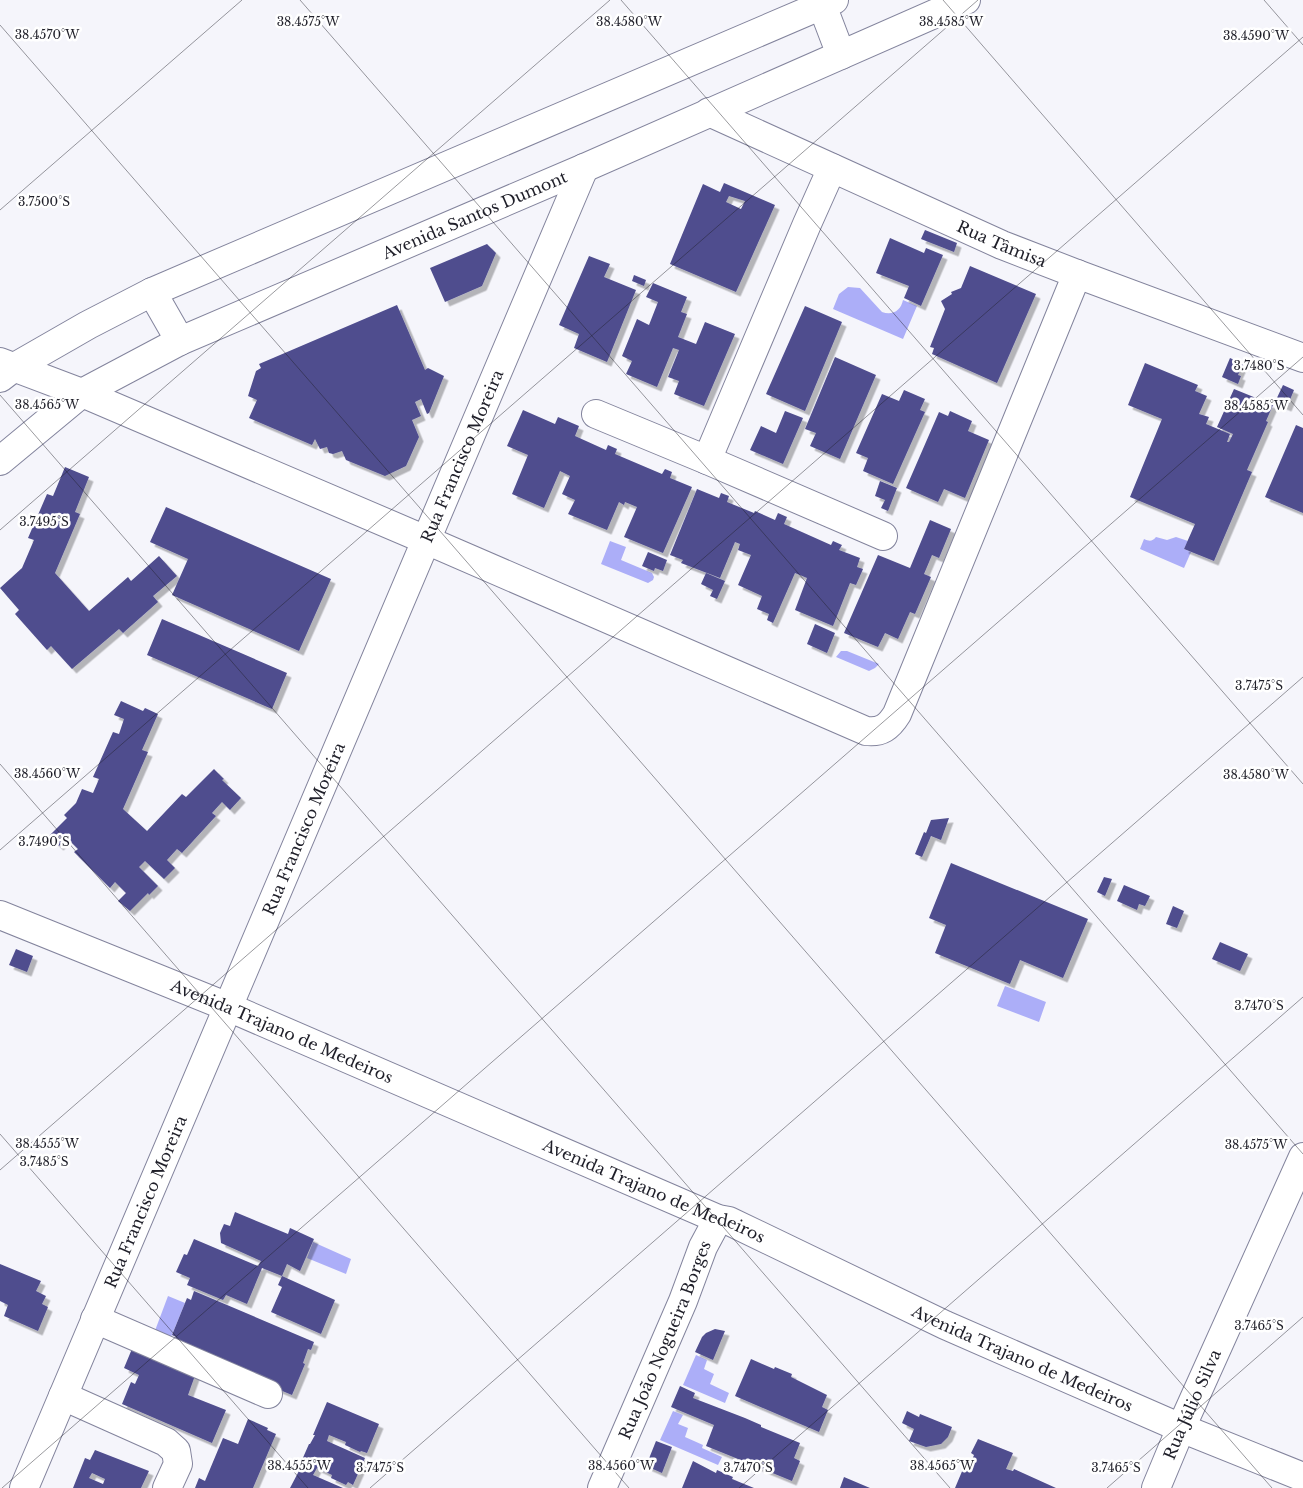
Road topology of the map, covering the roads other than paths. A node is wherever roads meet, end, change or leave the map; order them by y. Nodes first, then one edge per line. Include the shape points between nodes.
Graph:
1 (966, 0) edge
2 (828, 2) edge
3 (841, 55) junction
4 (709, 112) junction
5 (584, 168) junction
6 (832, 168) junction
7 (1076, 274) junction
8 (152, 292) junction
9 (180, 341) junction
10 (1303, 358) edge
11 (4, 369) edge
12 (82, 393) junction
13 (596, 414) dead end
14 (707, 460) junction
15 (0, 461) edge
16 (883, 536) dead end
17 (426, 540) junction
18 (0, 915) edge
19 (228, 1007) junction
20 (1303, 1157) edge
21 (718, 1219) junction
22 (96, 1320) junction
23 (268, 1394) dead end
24 (63, 1396) junction
25 (1181, 1428) junction
26 (1303, 1477) edge
27 (24, 1488) edge
28 (167, 1488) edge
29 (602, 1488) edge
30 (1156, 1488) edge

1 - 3 street, Avenida Santos Dumont
2 - 3 street
2 - 8 street
3 - 4 street, Avenida Santos Dumont
4 - 5 street, Avenida Santos Dumont
4 - 6 street, Rua Tâmisa
5 - 9 street, Avenida Santos Dumont
5 - 17 street, Rua Francisco Moreira
6 - 7 street, Rua Tâmisa via 1002,245
6 - 14 street
7 - 10 street, Rua Tâmisa
7 - 17 street via 896,714 880,731 866,732
8 - 9 street
8 - 11 street
9 - 12 street, Avenida Santos Dumont
11 - 12 street
12 - 15 street, Avenida Santos Dumont
12 - 17 street
13 - 14 street
14 - 16 street
17 - 19 street, Rua Francisco Moreira
18 - 19 street, Avenida Trajano de Medeiros
19 - 21 street, Avenida Trajano de Medeiros
19 - 22 street, Rua Francisco Moreira
20 - 25 street, Rua Júlio Silva
21 - 25 street, Avenida Trajano de Medeiros via 738,1225 945,1326
21 - 29 street, Rua João Nogueira Borges via 703,1247
22 - 23 street
22 - 24 street, Rua Francisco Moreira
24 - 27 street, Rua Francisco Moreira
24 - 28 street via 166,1442 176,1451 178,1464
25 - 26 street, Avenida Trajano de Medeiros
25 - 30 street, Rua Júlio Silva

